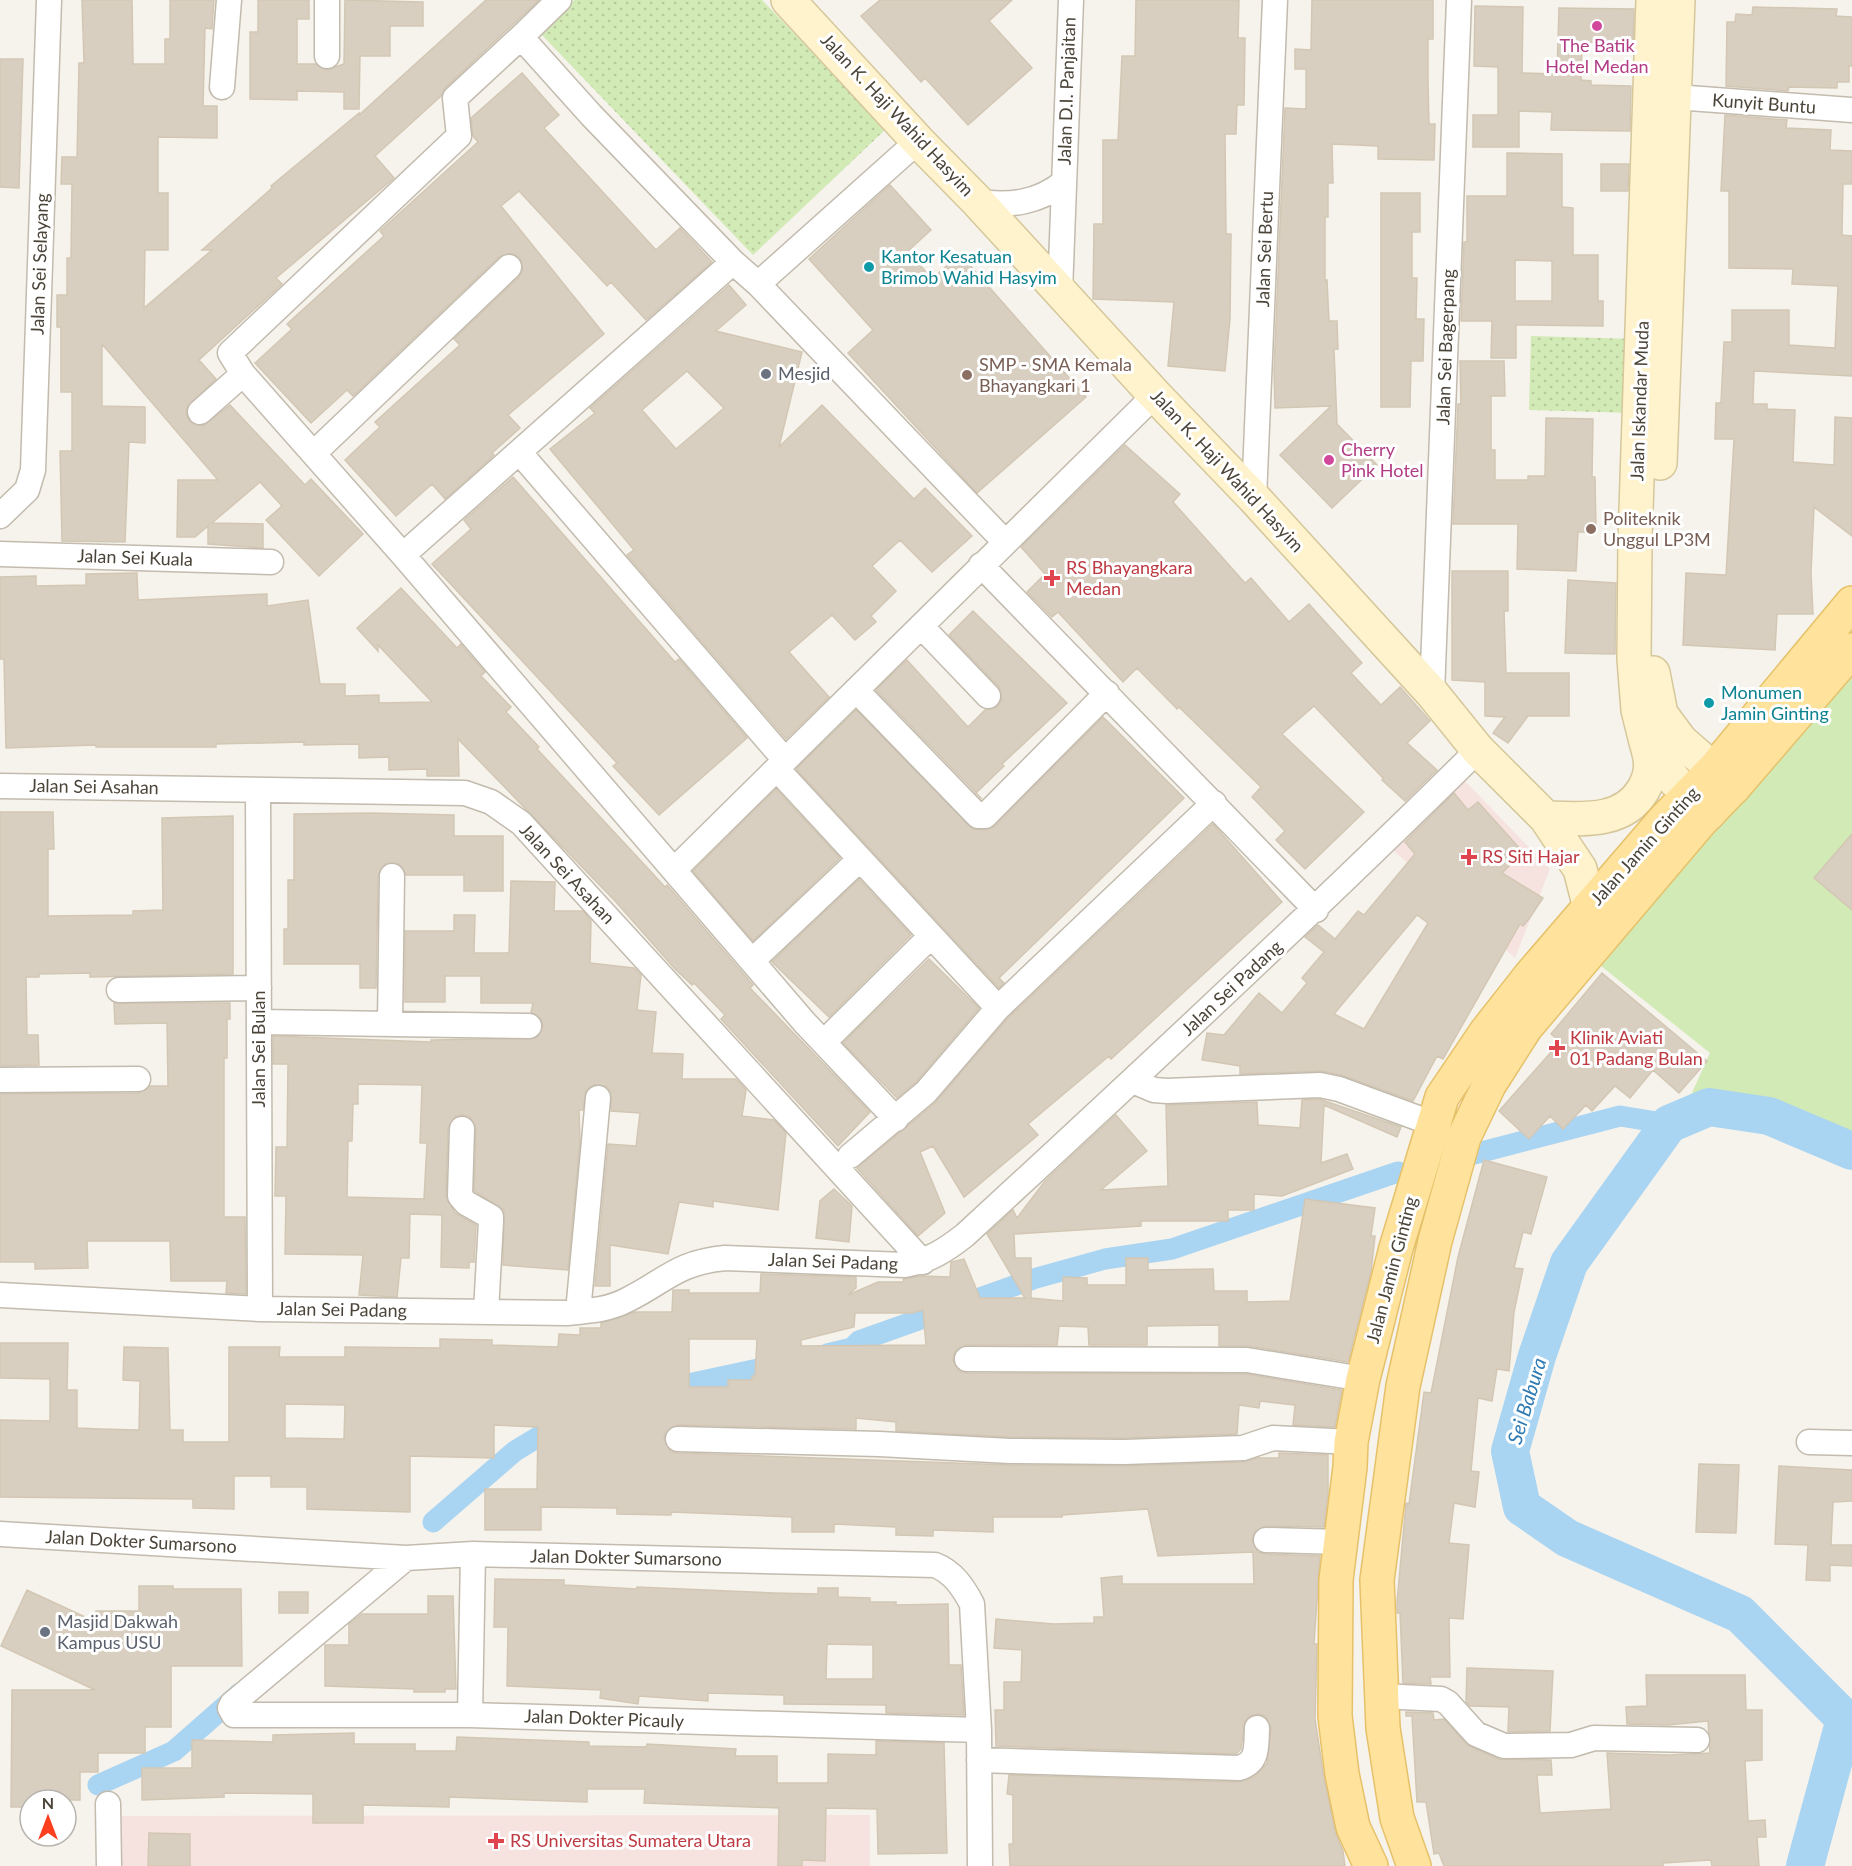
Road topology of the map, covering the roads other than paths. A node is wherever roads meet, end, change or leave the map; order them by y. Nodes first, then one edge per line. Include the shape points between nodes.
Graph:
1 (49, 0) edge
2 (229, 0) edge
3 (327, 0) edge
4 (559, 0) edge
5 (788, 0) edge
6 (1071, 0) edge
7 (1275, 0) edge
8 (1459, 0) edge
9 (1653, 0) edge
10 (1678, 0) edge
11 (521, 37) junction
12 (327, 56) dead end
13 (222, 87) dead end
14 (1675, 97) junction
15 (1852, 110) edge
16 (918, 141) junction
17 (1659, 179) junction
18 (1064, 182) junction
19 (978, 202) junction
20 (734, 262) junction
21 (509, 267) dead end
22 (758, 284) junction
23 (1060, 292) junction
24 (243, 374) junction
25 (1155, 395) junction
26 (200, 412) dead end
27 (314, 453) junction
28 (520, 453) junction
29 (1254, 498) junction
30 (0, 516) edge
31 (1005, 542) junction
32 (0, 554) edge
33 (403, 555) junction
34 (271, 562) dead end
35 (981, 565) junction
36 (1852, 603) edge
37 (921, 626) junction
38 (1852, 650) edge
39 (856, 690) junction
40 (1107, 693) junction
41 (1432, 693) junction
42 (988, 696) dead end
43 (1646, 742) junction
44 (1478, 750) junction
45 (781, 765) junction
46 (1724, 778) junction
47 (0, 786) edge
48 (258, 790) junction
49 (1214, 803) junction
50 (1699, 810) junction
51 (1546, 818) junction
52 (1665, 819) junction
53 (859, 860) junction
54 (674, 870) junction
55 (392, 876) dead end
56 (1590, 908) junction
57 (1316, 910) junction
58 (930, 937) junction
59 (752, 961) junction
60 (259, 988) junction
61 (119, 990) dead end
62 (998, 1008) junction
63 (260, 1022) junction
64 (390, 1023) junction
65 (529, 1026) dead end
66 (825, 1041) junction
67 (138, 1079) dead end
68 (0, 1080) edge
69 (1133, 1081) junction
70 (598, 1098) dead end
71 (896, 1119) junction
72 (1434, 1124) junction
73 (462, 1128) dead end
74 (850, 1156) dead end
75 (923, 1262) junction
76 (0, 1294) edge
77 (260, 1309) junction
78 (486, 1312) junction
79 (578, 1312) junction
80 (967, 1359) dead end
81 (1363, 1379) junction
82 (1403, 1386) junction
83 (678, 1439) dead end
84 (1351, 1442) junction
85 (1809, 1442) dead end
86 (1852, 1443) edge
87 (0, 1534) edge
88 (1266, 1540) dead end
89 (1341, 1542) junction
90 (473, 1554) junction
91 (406, 1558) junction
92 (1381, 1696) junction
93 (470, 1715) junction
94 (1257, 1728) dead end
95 (979, 1730) junction
96 (1697, 1740) dead end
97 (979, 1760) junction
98 (108, 1804) dead end
99 (109, 1866) edge
100 (980, 1866) edge
101 (1371, 1866) edge
102 (1413, 1866) edge

1 - 30 street, Jalan Sei Selayang via 33,470 27,490
2 - 13 street
3 - 12 street
4 - 11 street
5 - 16 main road, Jalan K. Haji Wahid Hasyim
6 - 18 street, Jalan D.I. Panjaitan
7 - 29 street, Jalan Sei Bertu
8 - 41 street, Jalan Sei Bagerpang
9 - 17 main road, Jalan Iskandar Muda
10 - 14 main road, Jalan Iskandar Muda
11 - 20 street
11 - 24 street via 455,98 459,136 233,350 230,358
14 - 15 street, Kunyit Buntu
14 - 17 main road, Jalan Iskandar Muda
16 - 19 main road, Jalan K. Haji Wahid Hasyim
16 - 22 street
17 - 43 main road, Jalan Iskandar Muda via 1634,659 1638,710
17 - 46 main road, Jalan Iskandar Muda via 1652,667 1661,714 1681,741
18 - 19 street, Jalan D.I. Panjaitan via 1030,201 1000,205
18 - 23 street, Jalan D.I. Panjaitan
19 - 23 main road, Jalan K. Haji Wahid Hasyim
20 - 22 street
20 - 28 street
21 - 27 street
22 - 31 street
23 - 25 main road, Jalan K. Haji Wahid Hasyim
24 - 26 street
24 - 27 street
25 - 29 main road, Jalan K. Haji Wahid Hasyim
25 - 31 street
27 - 33 street
28 - 33 street
28 - 45 street
29 - 41 main road, Jalan K. Haji Wahid Hasyim
31 - 35 street
32 - 34 street, Jalan Sei Kuala
33 - 54 street
35 - 37 street
35 - 40 street
36 - 46 main road
37 - 39 street
37 - 42 street
38 - 46 main road
39 - 40 street via 978,816 985,816
39 - 45 street
40 - 49 street
41 - 44 main road, Jalan K. Haji Wahid Hasyim
43 - 50 main road, Jalan Iskandar Muda
43 - 51 main road via 1651,776 1635,803 1612,816
44 - 51 main road, Jalan K. Haji Wahid Hasyim
44 - 57 street, Jalan Sei Padang
45 - 53 street
45 - 54 street
46 - 50 main road, Jalan Jamin Ginting
47 - 48 street, Jalan Sei Asahan
48 - 60 street, Jalan Sei Bulan
48 - 75 street, Jalan Sei Asahan via 465,793 491,802 521,823
49 - 57 street
49 - 62 street
50 - 52 main road
50 - 82 main road, Jalan Jamin Ginting via 1526,1027 1489,1085 1464,1137 1435,1240
51 - 52 main road via 1603,823
51 - 56 main road, Jalan K. Haji Wahid Hasyim via 1580,869
52 - 56 main road, Jalan Jamin Ginting
53 - 58 street
53 - 59 street
54 - 59 street
55 - 64 street
56 - 72 main road, Jalan Jamin Ginting via 1486,1032 1442,1097
57 - 69 street, Jalan Sei Padang
58 - 62 street
58 - 66 street
59 - 66 street
60 - 61 street
60 - 63 street, Jalan Sei Bulan
62 - 71 street via 926,1092
63 - 64 street
63 - 77 street, Jalan Sei Bulan
64 - 65 street
66 - 71 street
67 - 68 street
69 - 72 street via 1167,1091 1320,1085
69 - 75 street, Jalan Sei Padang via 965,1235
70 - 79 street
71 - 74 street
72 - 81 main road, Jalan Jamin Ginting via 1396,1248
73 - 78 street via 460,1196 491,1217
75 - 79 street, Jalan Sei Padang via 905,1265 703,1260 680,1267 626,1301 601,1310
76 - 77 street, Jalan Sei Padang
77 - 78 street, Jalan Sei Padang
78 - 79 street, Jalan Sei Padang
80 - 81 street via 1247,1360
81 - 82 main road
81 - 84 main road, Jalan Jamin Ginting
82 - 92 main road, Jalan Jamin Ginting via 1377,1580
83 - 84 street via 1113,1452 1244,1448 1273,1438
84 - 89 main road, Jalan Jamin Ginting
85 - 86 street
87 - 91 street, Jalan Dokter Sumarsono
88 - 89 street
89 - 101 main road, Jalan Jamin Ginting via 1336,1580 1335,1716 1353,1827
90 - 91 street, Jalan Dokter Sumarsono
90 - 93 street
90 - 95 street, Jalan Dokter Sumarsono via 935,1565 947,1570 972,1604
91 - 93 street, Jalan Dokter Picauly via 232,1704 231,1712 237,1716
92 - 96 street via 1441,1699 1476,1734 1504,1746 1571,1745 1594,1738
92 - 102 main road, Jalan Jamin Ginting via 1397,1818
93 - 95 street, Jalan Dokter Picauly
94 - 97 street via 1255,1757 1239,1768
95 - 97 street, Jalan Dokter Sumarsono
97 - 100 street, Jalan Dokter Sumarsono
98 - 99 street

